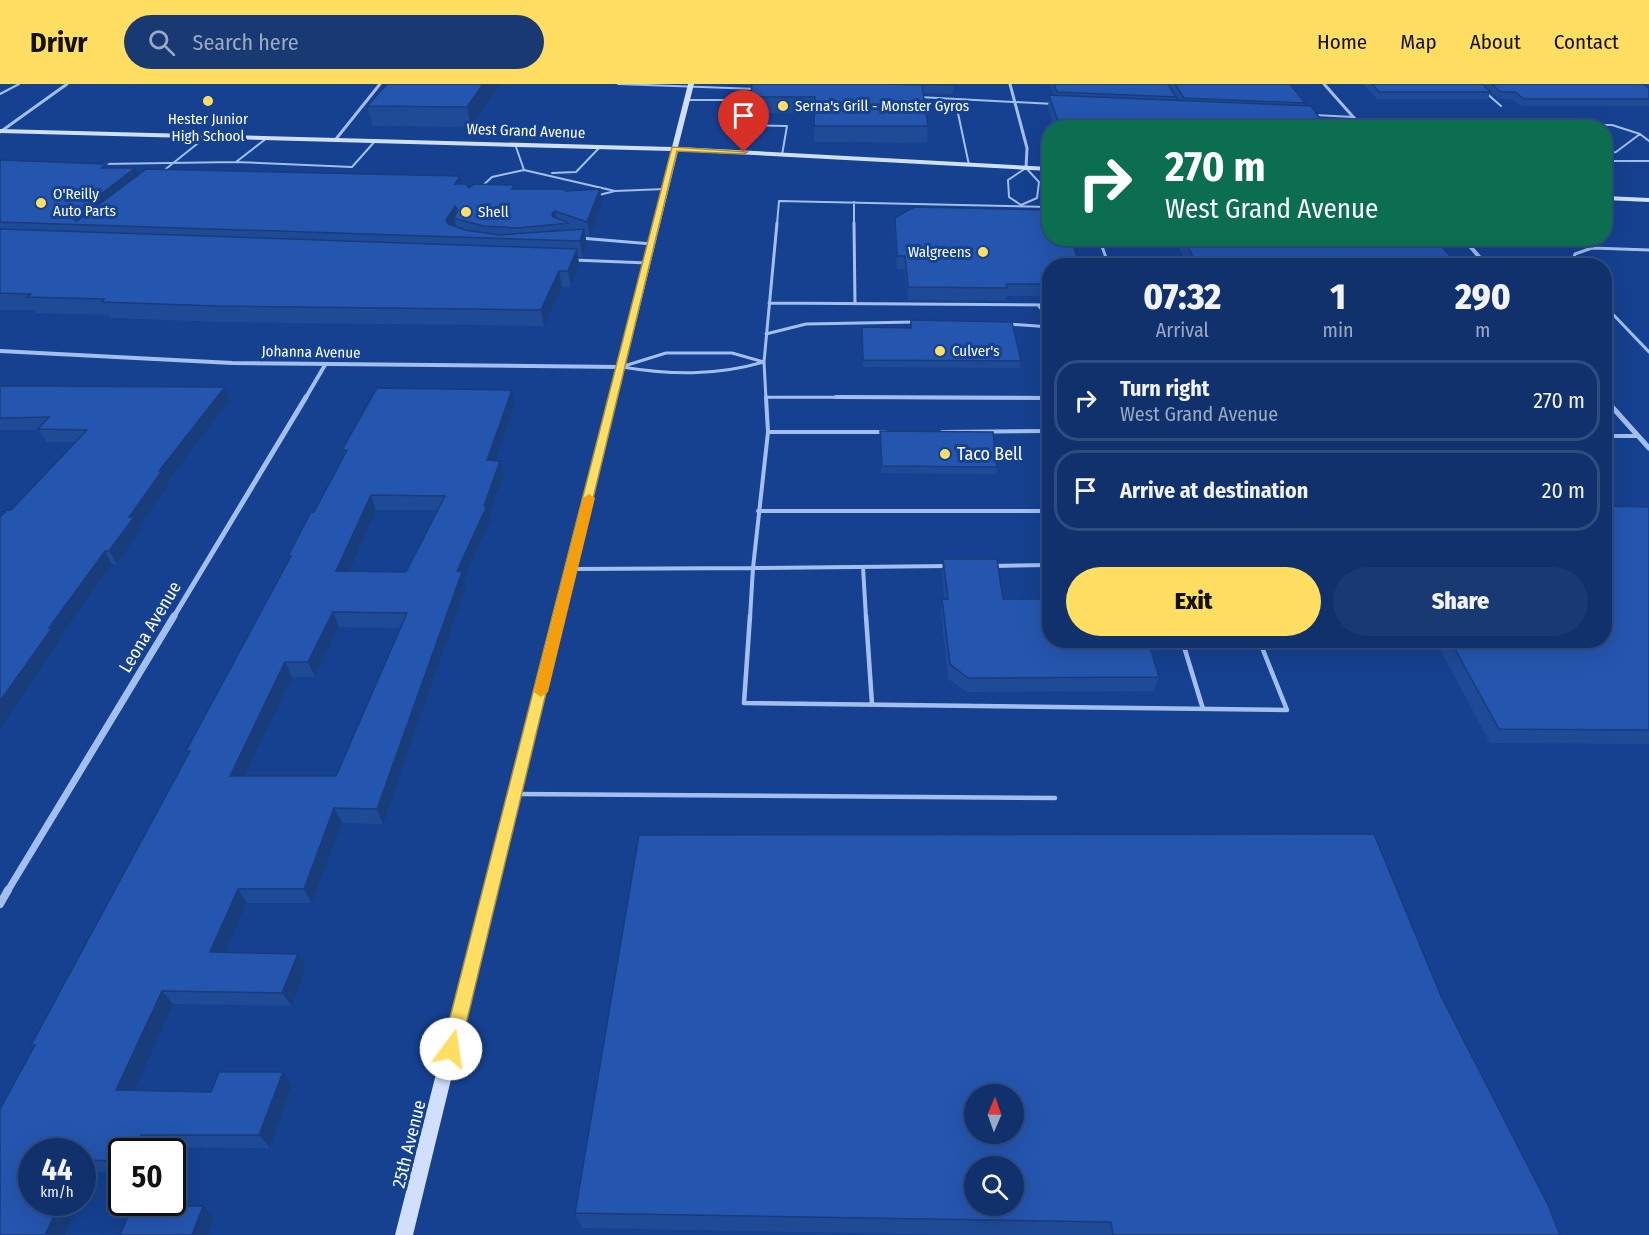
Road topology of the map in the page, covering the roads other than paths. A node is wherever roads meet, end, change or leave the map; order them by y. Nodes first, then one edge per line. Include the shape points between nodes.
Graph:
1 (19, 84) edge
2 (67, 84) edge
3 (380, 84) edge
4 (618, 84) edge
5 (1010, 84) edge
6 (1324, 84) edge
7 (1476, 84) edge
8 (691, 85) edge
9 (759, 89) edge
10 (0, 94) edge
11 (908, 97) edge
12 (955, 99) junction
13 (687, 100) junction
14 (1016, 102) junction
15 (1063, 104) edge
16 (1501, 106) edge
17 (1308, 115) edge
18 (1354, 117) junction
19 (1357, 120) edge
20 (1612, 125) edge
21 (1, 131) edge
22 (1640, 134) junction
23 (207, 136) junction
24 (269, 137) junction
25 (336, 139) junction
26 (376, 140) junction
27 (1649, 141) edge
28 (515, 144) junction
29 (600, 147) junction
30 (674, 149) junction
31 (1612, 153) edge
32 (782, 155) junction
33 (1612, 161) edge
34 (1649, 161) edge
35 (236, 162) junction
36 (91, 163) edge
37 (171, 165) junction
38 (969, 165) junction
39 (1026, 168) junction
40 (1042, 169) edge
41 (524, 170) junction
42 (547, 174) junction
43 (153, 178) edge
44 (665, 189) junction
45 (478, 190) edge
46 (615, 191) junction
47 (592, 197) edge
48 (1612, 198) edge
49 (1649, 200) edge
50 (854, 202) junction
51 (1022, 205) junction
52 (1042, 206) edge
53 (578, 239) edge
54 (652, 244) junction
55 (1470, 246) edge
56 (1649, 250) edge
57 (1480, 258) edge
58 (1574, 258) edge
59 (566, 260) edge
60 (648, 263) junction
61 (769, 303) junction
62 (855, 304) junction
63 (1038, 305) junction
64 (1042, 305) edge
65 (1042, 310) edge
66 (1612, 313) edge
67 (916, 322) edge
68 (997, 323) edge
69 (1042, 326) edge
70 (766, 334) junction
71 (0, 351) edge
72 (1649, 352) edge
73 (764, 362) junction
74 (325, 365) junction
75 (621, 367) junction
76 (766, 397) junction
77 (1042, 398) edge
78 (1612, 407) edge
79 (1042, 431) edge
80 (768, 432) junction
81 (897, 432) edge
82 (932, 432) edge
83 (1612, 436) edge
84 (1638, 436) junction
85 (1649, 448) edge
86 (758, 511) junction
87 (1042, 511) edge
88 (1042, 565) edge
89 (956, 566) edge
90 (992, 566) edge
91 (863, 567) junction
92 (753, 568) junction
93 (571, 569) junction
94 (1184, 648) edge
95 (1262, 648) edge
96 (872, 705) junction
97 (1203, 709) junction
98 (515, 794) junction
99 (1055, 798) dead end
100 (0, 904) edge
101 (404, 1235) edge

1 - 10 lane
2 - 21 street
3 - 25 street
4 - 8 lane
5 - 14 street
6 - 18 street
7 - 16 lane
8 - 9 lane
8 - 13 main road, 25th Avenue
11 - 12 lane
12 - 14 lane
12 - 38 lane
13 - 30 main road, 25th Avenue
13 - 32 lane via 742,100 738,125 787,126
14 - 15 lane
14 - 39 street via 1027,148
17 - 18 lane
18 - 19 street
20 - 22 lane
21 - 23 main road, West Grand Avenue
22 - 27 lane
22 - 31 lane
23 - 24 main road, West Grand Avenue
23 - 37 lane
24 - 25 main road, West Grand Avenue
24 - 35 lane
25 - 26 main road, West Grand Avenue
26 - 28 main road, West Grand Avenue
26 - 35 lane via 352,167
28 - 29 main road, West Grand Avenue
28 - 41 lane
29 - 30 main road, West Grand Avenue
29 - 42 lane via 576,171
30 - 32 main road, West Grand Avenue
30 - 44 main road, 25th Avenue
32 - 38 main road, West Grand Avenue
33 - 34 lane
35 - 37 lane
36 - 37 lane
37 - 43 lane
38 - 39 main road, West Grand Avenue
39 - 40 main road, West Grand Avenue
39 - 51 lane via 1039,182 1037,198
39 - 51 lane via 1008,180 1009,197
41 - 42 lane
41 - 45 lane via 494,175 483,181
42 - 46 lane
44 - 46 lane
44 - 54 main road, 25th Avenue
46 - 47 lane
48 - 49 main road
50 - 51 lane
50 - 61 lane via 779,201
50 - 62 lane
51 - 52 lane
53 - 54 lane
54 - 60 main road, 25th Avenue
55 - 57 street
56 - 58 lane via 1593,248
59 - 60 lane
60 - 75 main road, 25th Avenue
61 - 62 lane
61 - 70 lane
62 - 63 lane
63 - 64 lane
63 - 65 lane
66 - 72 lane
67 - 70 lane via 806,324
68 - 69 lane
70 - 73 lane
71 - 74 street, Johanna Avenue
73 - 75 lane via 731,373 665,375
73 - 75 lane via 732,353 666,353
73 - 76 lane
74 - 75 street, Johanna Avenue
74 - 100 street, Leona Avenue
75 - 93 main road, 25th Avenue
76 - 77 lane
76 - 80 lane
78 - 84 street
79 - 82 lane
80 - 81 lane
80 - 86 lane
83 - 84 lane
84 - 85 street
86 - 87 lane
86 - 92 lane
88 - 90 lane
89 - 91 lane
91 - 92 lane
91 - 96 lane
92 - 93 lane
92 - 96 lane via 744,703
93 - 98 main road, 25th Avenue
94 - 97 lane
95 - 97 lane via 1287,710
96 - 97 lane
98 - 99 lane
98 - 101 main road, 25th Avenue

